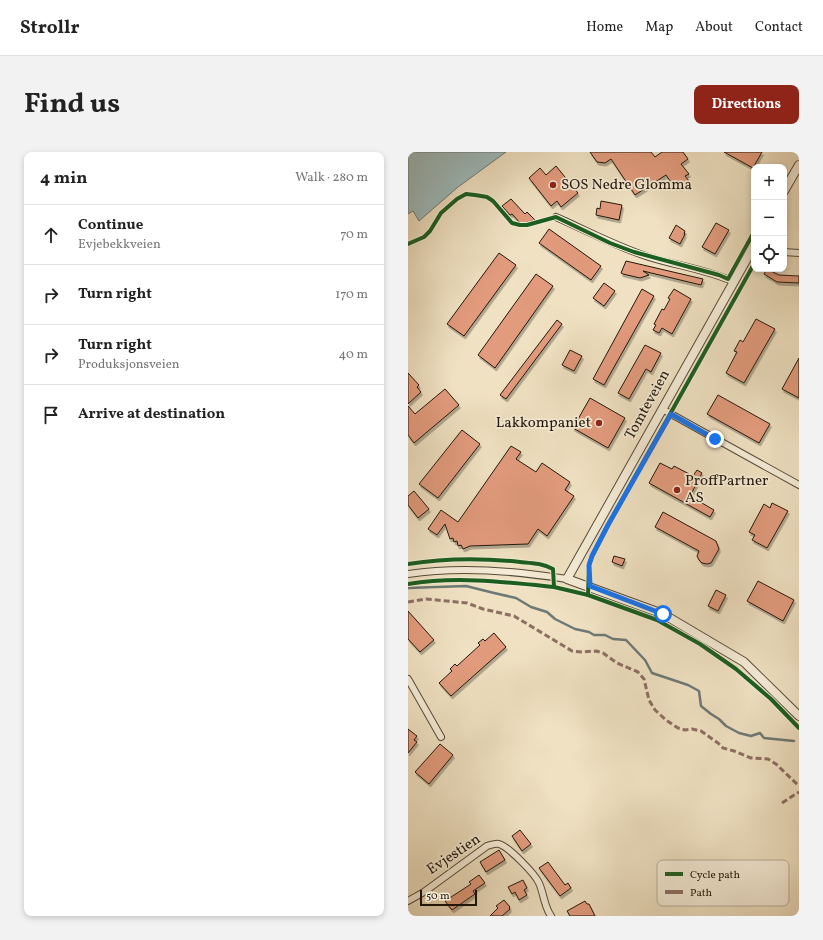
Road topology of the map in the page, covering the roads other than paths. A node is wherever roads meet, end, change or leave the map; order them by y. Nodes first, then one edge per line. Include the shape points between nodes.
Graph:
1 (799, 164) edge
2 (787, 186) edge
3 (556, 218) dead end
4 (751, 251) edge
5 (787, 252) edge
6 (799, 253) edge
7 (734, 282) junction
8 (662, 408) junction
9 (799, 485) edge
10 (408, 574) edge
11 (567, 579) junction
12 (408, 679) edge
13 (799, 716) edge
14 (441, 737) dead end
15 (408, 901) edge
16 (550, 916) edge

1 - 2 street
3 - 7 street via 634,252 719,275
4 - 7 street, Tomteveien
5 - 6 street
7 - 8 street, Tomteveien
8 - 9 street
8 - 11 street, Tomteveien
10 - 11 street via 485,570
11 - 13 street via 663,614 744,662
12 - 14 street
15 - 16 street, Evjestien via 487,846 498,844 505,847 534,874

